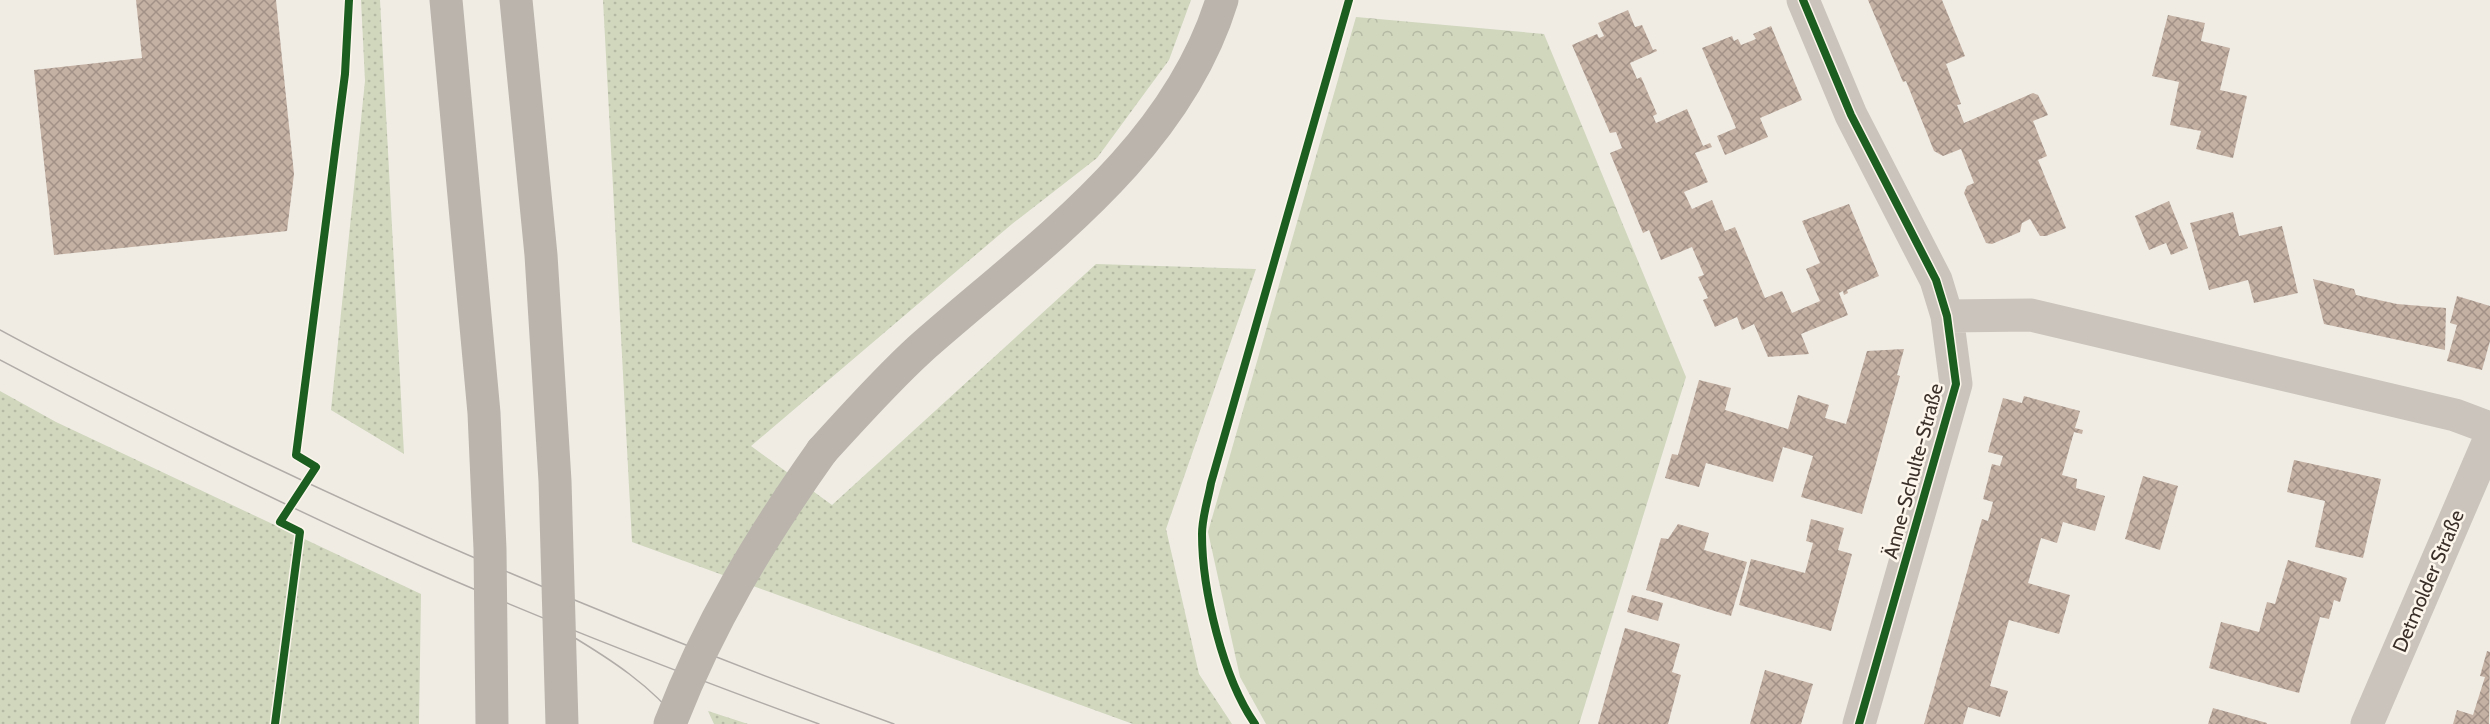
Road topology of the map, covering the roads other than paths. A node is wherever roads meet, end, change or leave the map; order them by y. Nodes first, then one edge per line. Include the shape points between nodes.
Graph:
1 (446, 0) edge
2 (516, 0) edge
3 (1222, 0) edge
4 (1803, 0) edge
5 (1947, 316) junction
6 (2490, 428) edge
7 (2490, 438) edge
8 (492, 724) edge
9 (562, 724) edge
10 (670, 724) edge
11 (1859, 724) edge
12 (2367, 724) edge

1 - 8 main road, bridge via 484,413
2 - 9 main road, bridge via 541,255 555,481
3 - 10 main road, bridge via 1205,46 1186,80 1136,150 1087,205 920,350 822,451 744,567 709,633
4 - 5 street, Änne-Schulte-Straße via 1851,115 1936,279
5 - 6 street via 2031,315 2455,415
5 - 11 street, Änne-Schulte-Straße via 1956,384
7 - 12 street, Detmolder Straße

